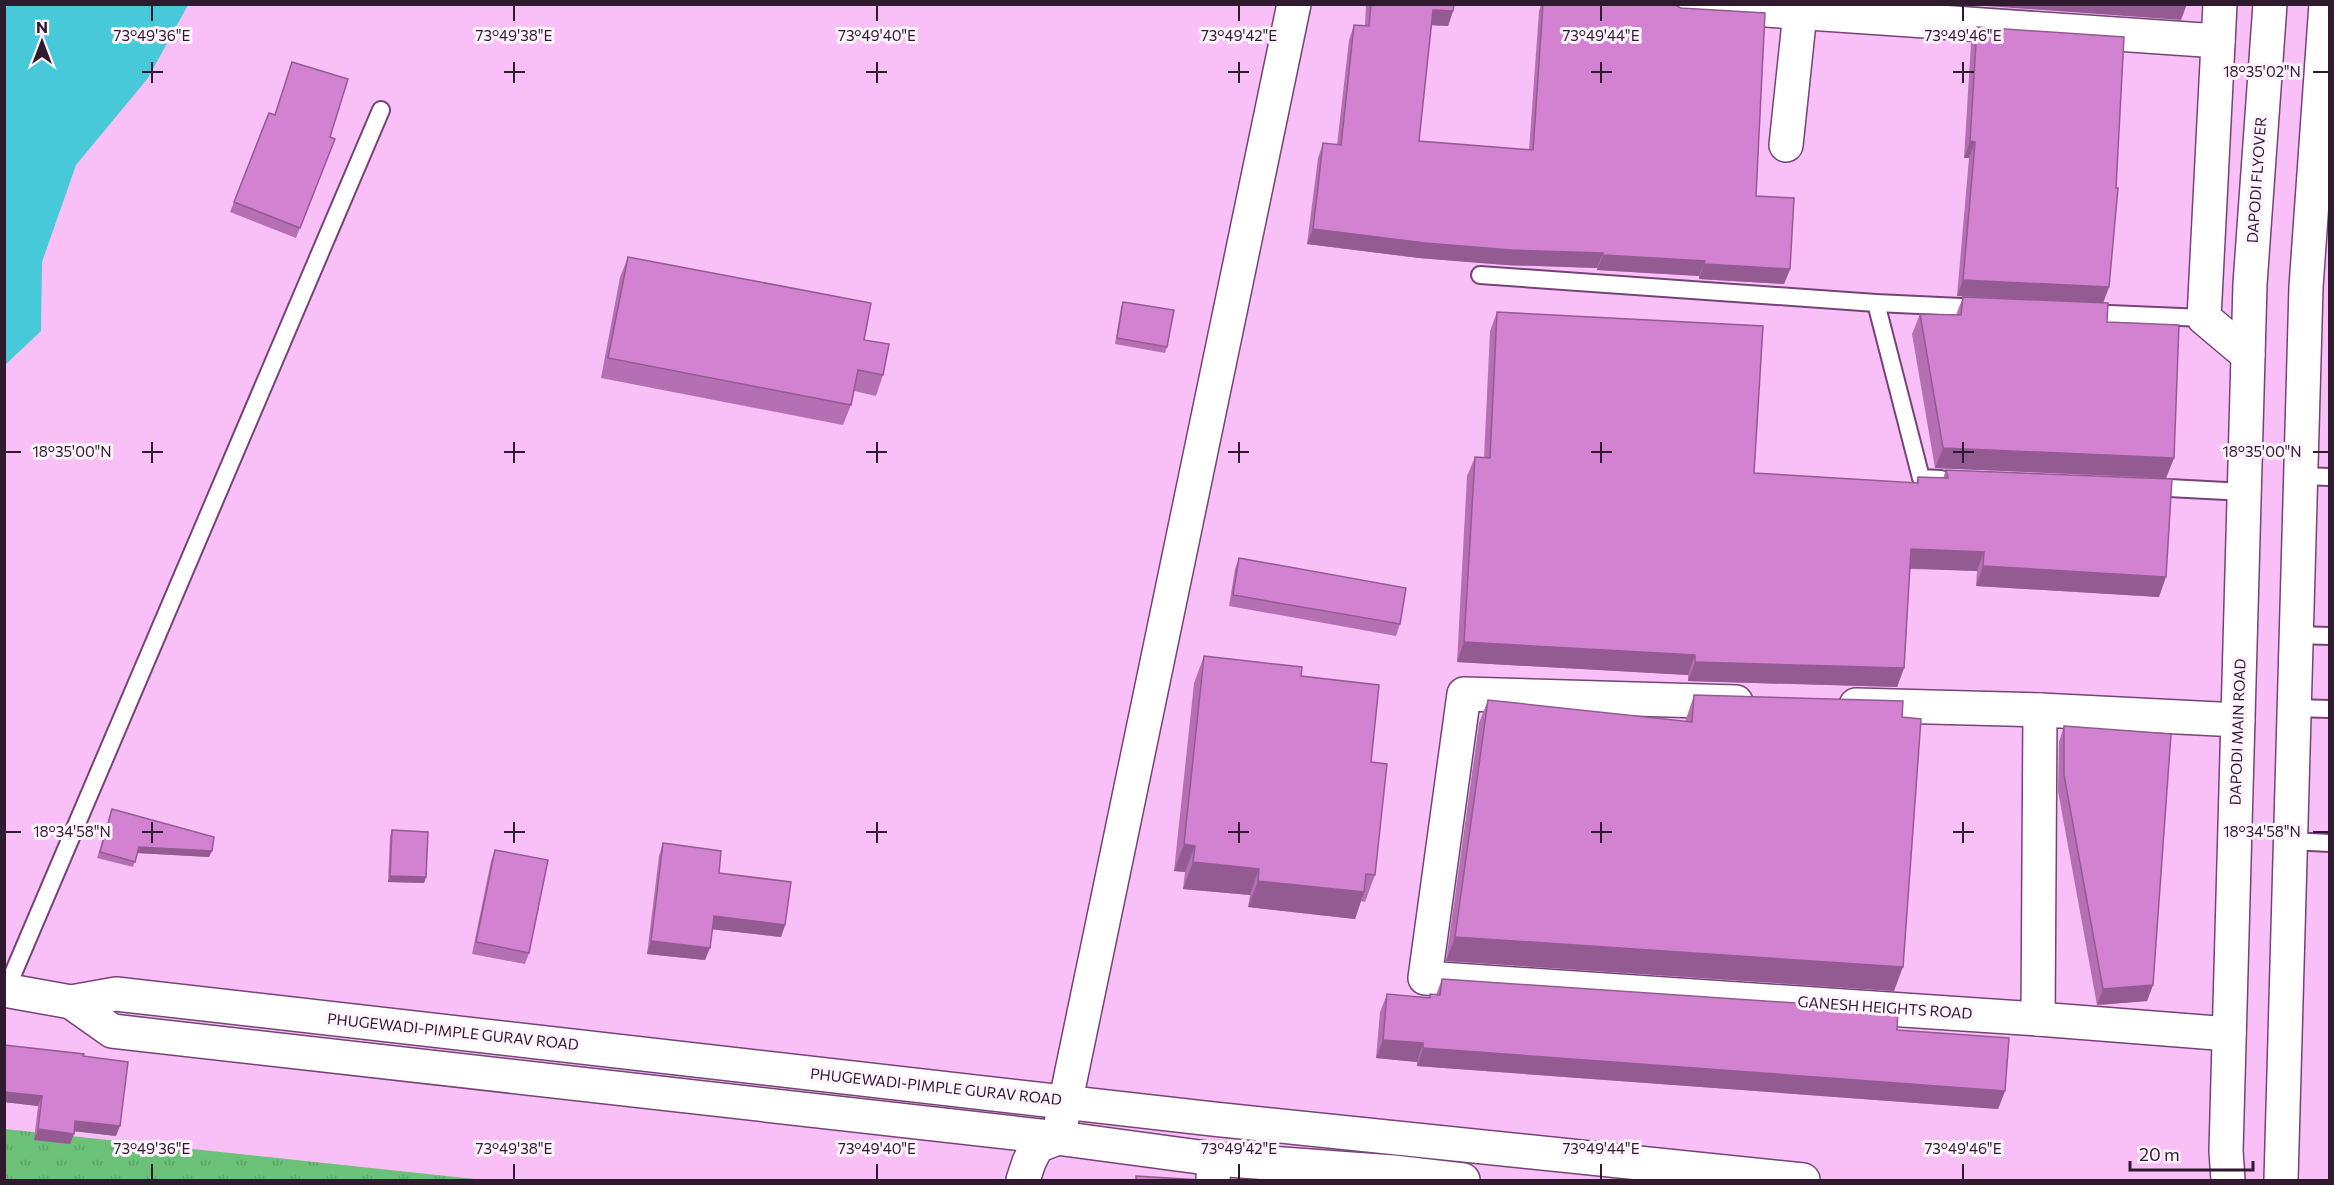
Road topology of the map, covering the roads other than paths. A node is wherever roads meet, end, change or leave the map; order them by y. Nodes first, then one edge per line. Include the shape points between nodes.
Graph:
1 (1294, 4) edge
2 (1677, 4) edge
3 (2220, 4) edge
4 (2270, 4) edge
5 (2326, 4) edge
6 (1760, 7) edge
7 (1800, 13) junction
8 (2218, 41) junction
9 (381, 110) dead end
10 (1786, 145) dead end
11 (1480, 275) edge
12 (1876, 303) junction
13 (1993, 308) edge
14 (2074, 312) edge
15 (2204, 318) junction
16 (2317, 351) edge
17 (2248, 355) junction
18 (2315, 476) edge
19 (1955, 479) edge
20 (2128, 486) edge
21 (2245, 492) junction
22 (2296, 635) junction
23 (2330, 636) edge
24 (1769, 703) edge
25 (1828, 704) edge
26 (2294, 708) junction
27 (2330, 709) edge
28 (2040, 710) junction
29 (2238, 720) junction
30 (2290, 842) junction
31 (2330, 843) edge
32 (5, 990) edge
33 (71, 1002) junction
34 (2038, 1018) junction
35 (2229, 1034) junction
36 (1066, 1102) junction
37 (1058, 1138) junction
38 (1214, 1170) edge
39 (1407, 1177) edge
40 (1023, 1180) edge
41 (1463, 1180) edge
42 (1794, 1180) edge
43 (2228, 1180) edge
44 (2281, 1180) edge

1 - 36 street
2 - 6 street
3 - 8 street
4 - 17 street, DAPODI FLYOVER
5 - 16 street via 2306,287
6 - 7 street
7 - 8 street
7 - 10 street
8 - 15 street
9 - 32 lane
11 - 12 lane
12 - 13 lane
12 - 19 lane via 1921,478
14 - 15 lane
15 - 17 street
16 - 18 street
17 - 21 street, DAPODI MAIN ROAD
18 - 22 street
20 - 21 lane
21 - 29 street, DAPODI MAIN ROAD
22 - 23 lane
22 - 26 street
24 - 34 street, GANESH HEIGHTS ROAD via 1464,694 1425,978
25 - 28 street
26 - 27 lane
26 - 30 street
28 - 29 street
28 - 34 street
29 - 35 street, DAPODI MAIN ROAD
30 - 31 lane
30 - 44 street
32 - 33 street, PHUGEWADI-PIMPLE GURAV ROAD
33 - 36 street, PHUGEWADI-PIMPLE GURAV ROAD via 116,994
33 - 37 street, PHUGEWADI-PIMPLE GURAV ROAD via 112,1031
34 - 35 street, GANESH HEIGHTS ROAD
35 - 43 street, DAPODI MAIN ROAD
36 - 37 street
36 - 42 street, PHUGEWADI-PIMPLE GURAV ROAD
37 - 38 street, PHUGEWADI-PIMPLE GURAV ROAD
37 - 40 street via 1037,1146
38 - 39 street, PHUGEWADI-PIMPLE GURAV ROAD
39 - 41 street, PHUGEWADI-PIMPLE GURAV ROAD

